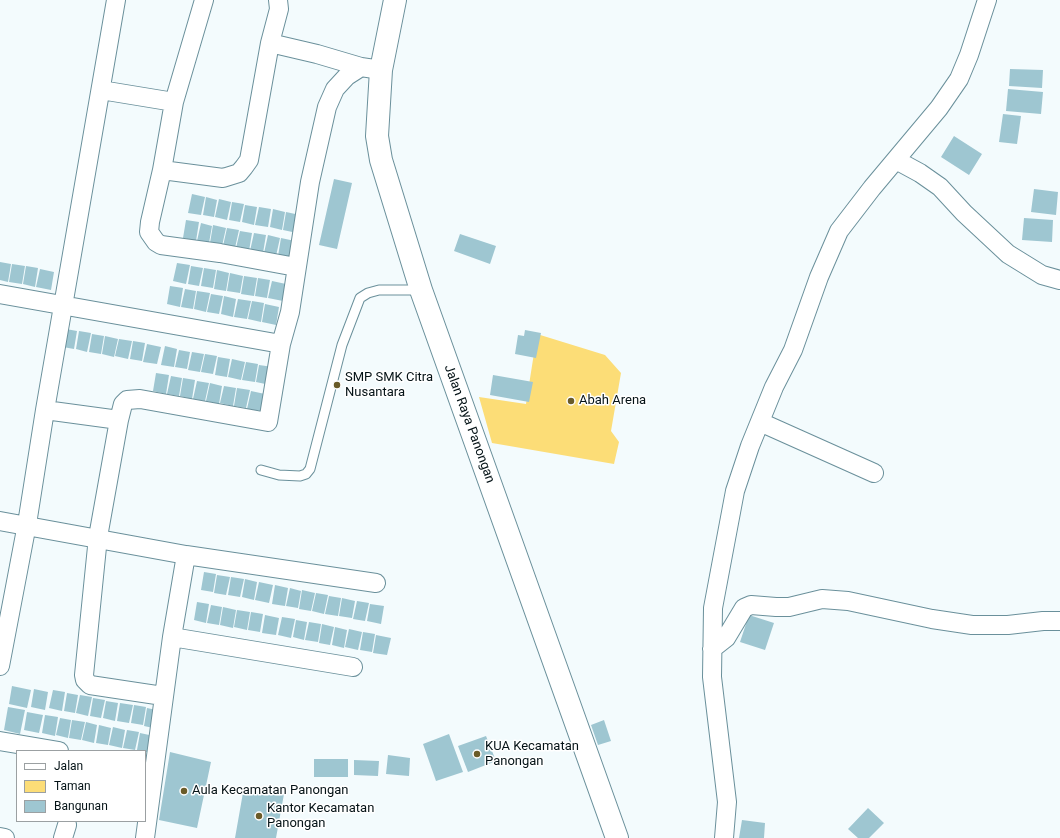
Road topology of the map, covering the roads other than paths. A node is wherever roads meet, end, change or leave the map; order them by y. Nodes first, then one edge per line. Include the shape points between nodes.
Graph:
1 (116, 0) edge
2 (204, 0) edge
3 (278, 0) edge
4 (395, 0) edge
5 (987, 0) edge
6 (270, 43) junction
7 (371, 68) junction
8 (101, 90) junction
9 (174, 102) junction
10 (896, 160) junction
11 (162, 170) junction
12 (296, 267) junction
13 (1060, 280) edge
14 (421, 290) junction
15 (0, 294) edge
16 (63, 305) junction
17 (281, 344) junction
18 (45, 410) junction
19 (119, 420) junction
20 (760, 422) junction
21 (261, 470) dead end
22 (874, 473) dead end
23 (0, 521) edge
24 (27, 524) junction
25 (98, 537) junction
26 (186, 555) junction
27 (376, 583) dead end
28 (1060, 622) edge
29 (172, 637) junction
30 (712, 649) junction
31 (0, 666) edge
32 (354, 667) dead end
33 (164, 696) junction
34 (0, 741) edge
35 (53, 750) edge
36 (150, 766) edge
37 (0, 837) edge
38 (4, 838) edge
39 (145, 838) edge
40 (617, 838) edge
41 (724, 838) edge

1 - 8 street
2 - 9 street
3 - 6 street via 279,9
4 - 7 main road, Jalan Raya Panongan
5 - 10 street via 959,79 939,108
6 - 7 street
6 - 11 street via 249,160 244,167 235,174 222,178
7 - 12 street via 347,76 336,89 327,107 310,182
7 - 14 main road, Jalan Raya Panongan via 378,149
8 - 9 street
8 - 16 street
9 - 11 street
10 - 13 street via 940,187 1008,254 1042,275
10 - 20 street via 839,232 819,277 793,350
11 - 12 street via 149,232 160,245 220,252
12 - 17 street via 290,312
14 - 21 lane via 379,290 360,298 340,353 310,469 300,476 279,475
14 - 40 main road, Jalan Raya Panongan
15 - 16 street
16 - 17 street
16 - 18 street
17 - 19 street via 268,422 133,398 123,404
18 - 19 street
18 - 24 street
19 - 25 street
20 - 22 street
20 - 30 street via 735,491 726,532 713,608
23 - 24 street
24 - 25 street
24 - 31 street
25 - 26 street
25 - 33 street via 85,680 90,685
26 - 27 street
26 - 29 street
28 - 30 street via 972,625 848,601 822,599 789,606 751,605 744,608 726,638
29 - 32 street
29 - 33 street
30 - 41 street via 712,677 727,802
33 - 36 street
34 - 35 street
36 - 39 street
37 - 38 street

